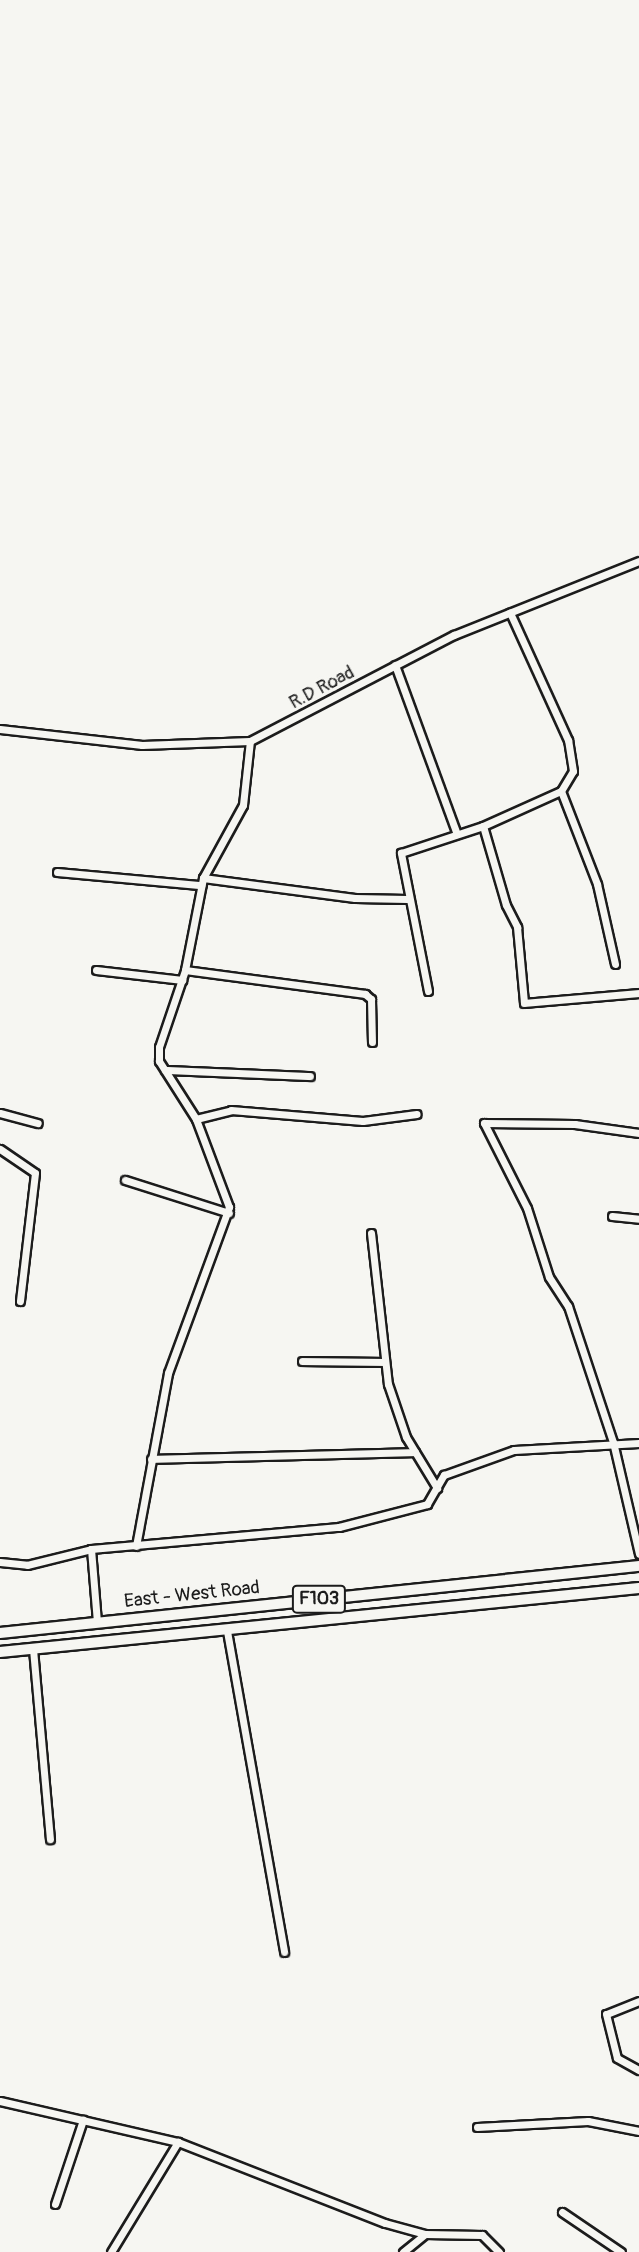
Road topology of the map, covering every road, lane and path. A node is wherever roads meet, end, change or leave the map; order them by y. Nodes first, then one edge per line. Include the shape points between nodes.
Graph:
1 (639, 561) edge
2 (510, 613) junction
3 (395, 666) junction
4 (0, 729) edge
5 (250, 741) junction
6 (561, 790) junction
7 (483, 826) junction
8 (457, 834) junction
9 (57, 872) dead end
10 (202, 881) junction
11 (407, 899) junction
12 (615, 964) dead end
13 (96, 970) dead end
14 (185, 970) junction
15 (182, 980) junction
16 (428, 991) dead end
17 (639, 993) edge
18 (372, 1042) dead end
19 (165, 1070) junction
20 (310, 1076) dead end
21 (0, 1113) edge
22 (417, 1114) dead end
23 (195, 1119) junction
24 (38, 1123) dead end
25 (639, 1133) edge
26 (0, 1149) edge
27 (125, 1180) dead end
28 (229, 1213) junction
29 (612, 1216) dead end
30 (639, 1219) edge
31 (371, 1233) dead end
32 (20, 1301) dead end
33 (302, 1361) dead end
34 (383, 1363) junction
35 (613, 1442) junction
36 (639, 1443) edge
37 (415, 1452) junction
38 (151, 1459) junction
39 (437, 1488) junction
40 (136, 1546) junction
41 (91, 1549) junction
42 (639, 1554) edge
43 (0, 1562) edge
44 (639, 1566) edge
45 (467, 1583) junction
46 (639, 1588) edge
47 (470, 1605) junction
48 (97, 1622) junction
49 (227, 1631) junction
50 (0, 1633) edge
51 (33, 1650) junction
52 (0, 1652) edge
53 (50, 1839) dead end
54 (284, 1952) dead end
55 (639, 2001) edge
56 (639, 2070) edge
57 (0, 2101) edge
58 (83, 2120) junction
59 (477, 2127) dead end
60 (639, 2131) edge
61 (177, 2142) junction
62 (55, 2204) dead end
63 (562, 2212) dead end
64 (425, 2234) junction
65 (111, 2252) edge
66 (403, 2252) edge
67 (499, 2252) edge
68 (621, 2252) edge

1 - 2 street, R.D Road
2 - 3 street, R.D Road
2 - 6 street via 568,740 573,771
3 - 5 street, R.D Road
3 - 8 street
4 - 5 street, R.D Road via 124,744
5 - 10 street via 239,816
6 - 7 street
6 - 12 street via 597,884
7 - 8 street
7 - 17 street via 517,927 524,1003
8 - 11 street via 401,853
9 - 10 street
10 - 11 street via 355,898
10 - 14 street
11 - 16 street via 422,948
13 - 15 street
14 - 15 street
14 - 18 street via 365,994 371,999
15 - 19 street via 159,1047
19 - 20 street
19 - 23 street
21 - 24 street
22 - 23 street via 363,1121 231,1110
23 - 28 street via 229,1198
25 - 35 street via 575,1124 484,1123 527,1208 549,1277 568,1306
26 - 32 street via 35,1174
27 - 28 street
28 - 38 street via 177,1341
29 - 30 street
31 - 34 street
33 - 34 street
34 - 37 street via 396,1411
35 - 36 street
35 - 39 street via 514,1450 444,1475
35 - 42 street
37 - 38 street
37 - 39 street
38 - 40 street
39 - 40 street via 427,1504 339,1527
40 - 41 street
41 - 43 street via 27,1564
41 - 48 street
44 - 45 main road, East - West Road / F103
45 - 47 main road
45 - 48 main road, East - West Road / F103
46 - 47 main road, East - West Road / F103
47 - 49 main road, East - West Road / F103
48 - 50 main road, East - West Road / F103
49 - 51 main road, East - West Road / F103
49 - 54 street
51 - 52 main road, East - West Road / F103
51 - 53 street
55 - 56 street via 606,2014 617,2058
57 - 58 street
58 - 61 street
58 - 62 street
59 - 60 street via 588,2121
61 - 64 street via 385,2224
61 - 65 street
63 - 68 street
64 - 66 street
64 - 67 street via 482,2235

